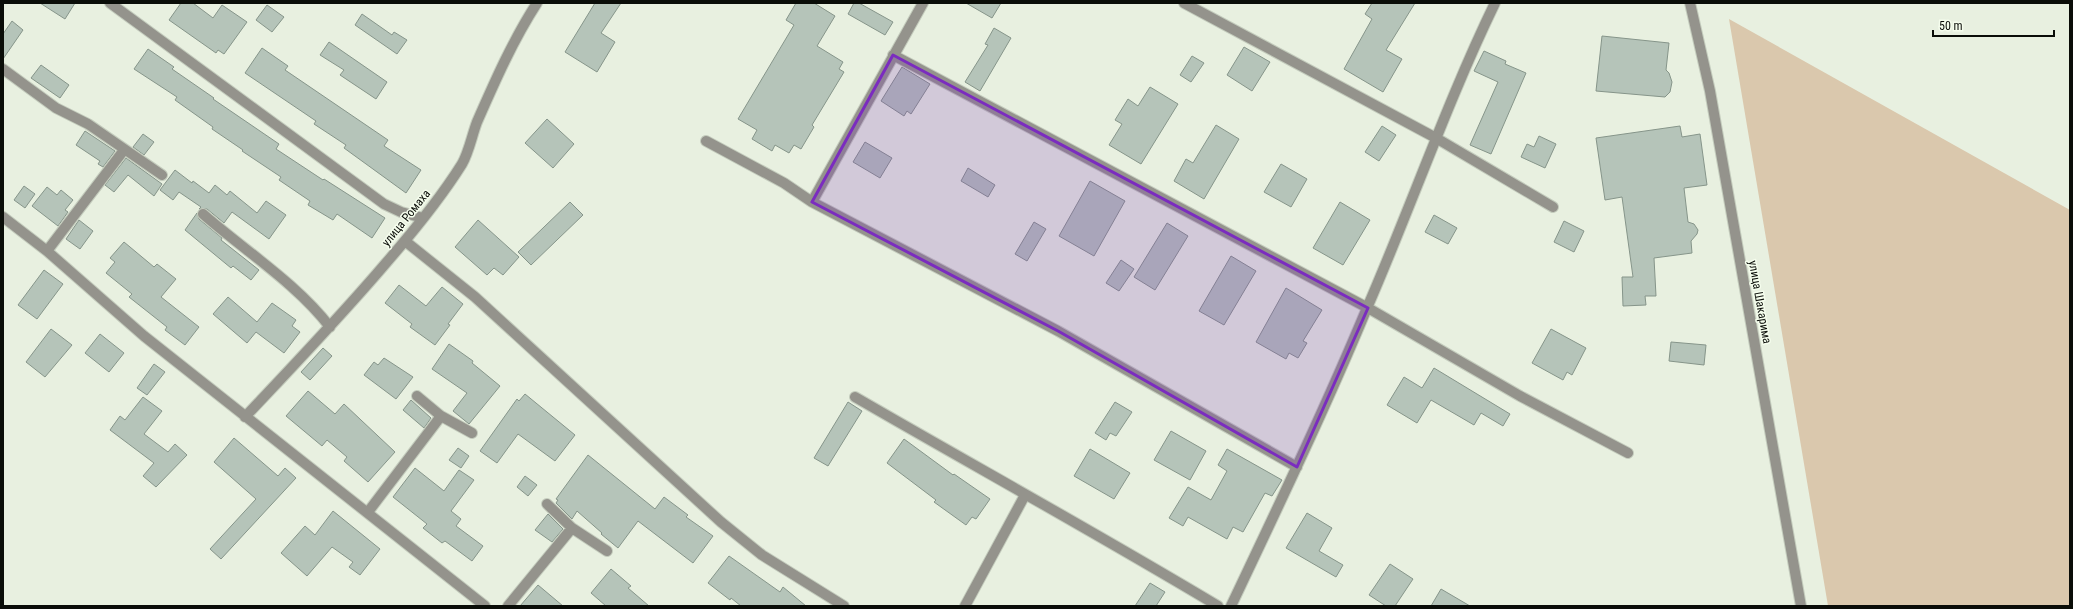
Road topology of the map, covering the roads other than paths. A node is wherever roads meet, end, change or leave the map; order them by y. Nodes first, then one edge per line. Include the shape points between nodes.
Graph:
1 (110, 3) edge
2 (537, 3) edge
3 (923, 3) edge
4 (1184, 3) edge
5 (1690, 3) edge
6 (1491, 5) edge
7 (893, 55) junction
8 (3, 69) edge
9 (1436, 138) junction
10 (706, 141) dead end
11 (124, 150) junction
12 (162, 175) dead end
13 (812, 202) junction
14 (1553, 207) dead end
15 (203, 214) dead end
16 (3, 217) edge
17 (423, 218) junction
18 (405, 241) junction
19 (47, 251) junction
20 (1368, 308) junction
21 (330, 327) junction
22 (417, 396) dead end
23 (855, 397) dead end
24 (441, 416) junction
25 (245, 417) junction
26 (472, 433) dead end
27 (1628, 453) dead end
28 (1297, 467) junction
29 (1025, 495) junction
30 (547, 504) dead end
31 (368, 512) junction
32 (572, 528) junction
33 (607, 551) dead end
34 (485, 606) edge
35 (508, 606) edge
36 (844, 606) edge
37 (965, 606) edge
38 (1218, 606) edge
39 (1231, 606) edge
40 (1801, 606) edge

1 - 17 street via 384,204
2 - 17 street, улица Ромаха via 523,25 490,95 463,162
3 - 7 street
4 - 9 street
5 - 40 street, улица Шакарима via 1710,91
6 - 9 street
7 - 13 street
7 - 20 street
8 - 11 street via 56,108 88,124
9 - 14 street
9 - 20 street
10 - 13 street via 784,183
11 - 12 street
11 - 19 street
13 - 28 street via 1058,331
15 - 21 street via 286,283 319,313
16 - 19 street
17 - 18 street, улица Ромаха
18 - 21 street, улица Ромаха
18 - 36 street via 475,297 721,522 762,555
19 - 25 street via 144,336
20 - 27 street via 1520,396
20 - 28 street
21 - 25 street, улица Ромаха
22 - 24 street
23 - 29 street
24 - 26 street
24 - 31 street
25 - 31 street
28 - 39 street
29 - 37 street
29 - 38 street
30 - 32 street
31 - 34 street
32 - 33 street
32 - 35 street

